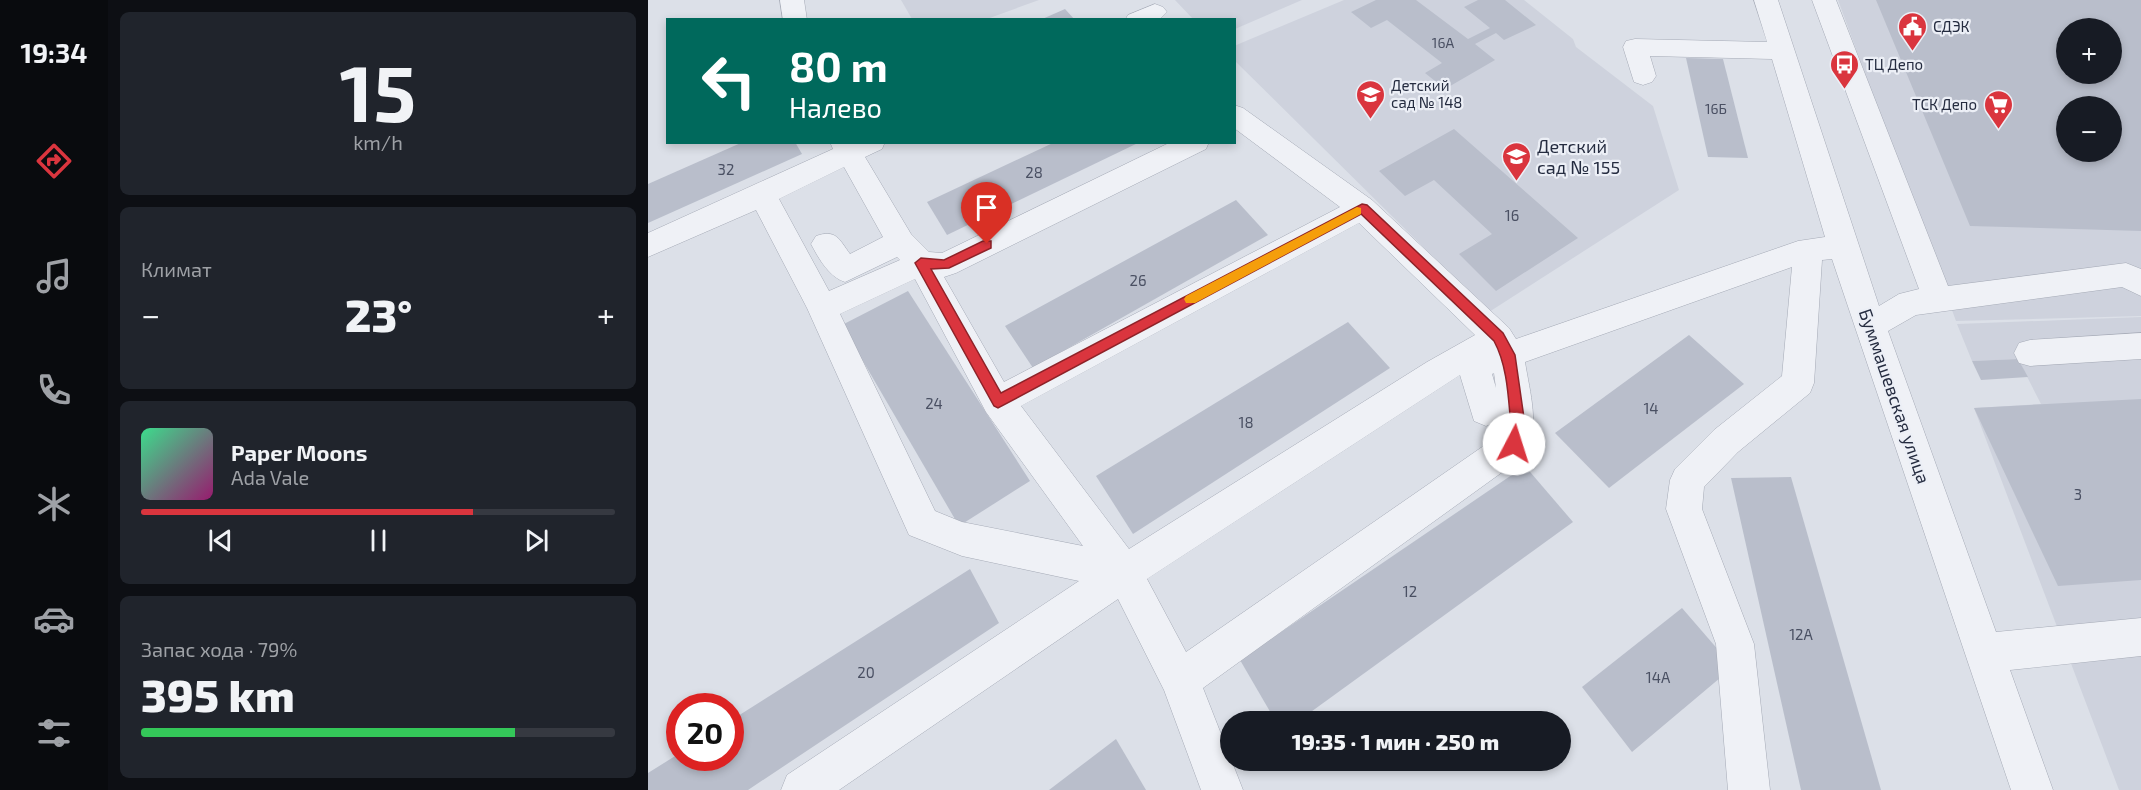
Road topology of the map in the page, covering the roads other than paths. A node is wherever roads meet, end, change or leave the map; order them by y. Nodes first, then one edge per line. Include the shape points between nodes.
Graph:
1 (792, 0) edge
2 (1766, 0) edge
3 (1824, 0) edge
4 (795, 18) edge
5 (1782, 51) junction
6 (1643, 76) dead end
7 (1236, 115) edge
8 (1236, 134) edge
9 (1266, 136) junction
10 (1192, 144) edge
11 (855, 146) edge
12 (763, 195) junction
13 (1362, 208) junction
14 (826, 244) dead end
15 (648, 246) edge
16 (1843, 247) junction
17 (1808, 249) junction
18 (911, 252) junction
19 (2141, 284) edge
20 (1938, 300) junction
21 (822, 308) junction
22 (1870, 326) junction
23 (1503, 346) junction
24 (2141, 346) edge
25 (2030, 353) dead end
26 (998, 402) junction
27 (1486, 411) dead end
28 (1124, 573) junction
29 (2141, 637) edge
30 (1984, 653) junction
31 (1180, 680) junction
32 (802, 790) edge
33 (1222, 790) edge
34 (1749, 790) edge
35 (2032, 790) edge

1 - 4 street
2 - 5 street, Буммашевская улица
3 - 20 street
5 - 6 street via 1635,47
5 - 16 street, Буммашевская улица
7 - 9 street
8 - 9 street
9 - 13 street
10 - 18 street via 945,265
11 - 12 street
11 - 18 street
12 - 15 street
12 - 21 street
13 - 23 street
13 - 26 street
14 - 18 street via 844,270
16 - 17 street
16 - 22 street, Буммашевская улица
17 - 23 street
17 - 34 street via 1798,383 1726,441 1687,480 1684,509 1735,644
18 - 21 street
18 - 26 street
19 - 20 street via 2126,275
20 - 22 street via 1910,303
21 - 28 street via 922,523 962,539
22 - 30 street, Буммашевская улица
23 - 27 street via 1474,366
23 - 28 street via 1438,372
23 - 31 street via 1517,418 1514,444
24 - 25 street
26 - 28 street
28 - 31 street
28 - 32 street
29 - 30 street
30 - 35 street, Буммашевская улица
31 - 33 street

